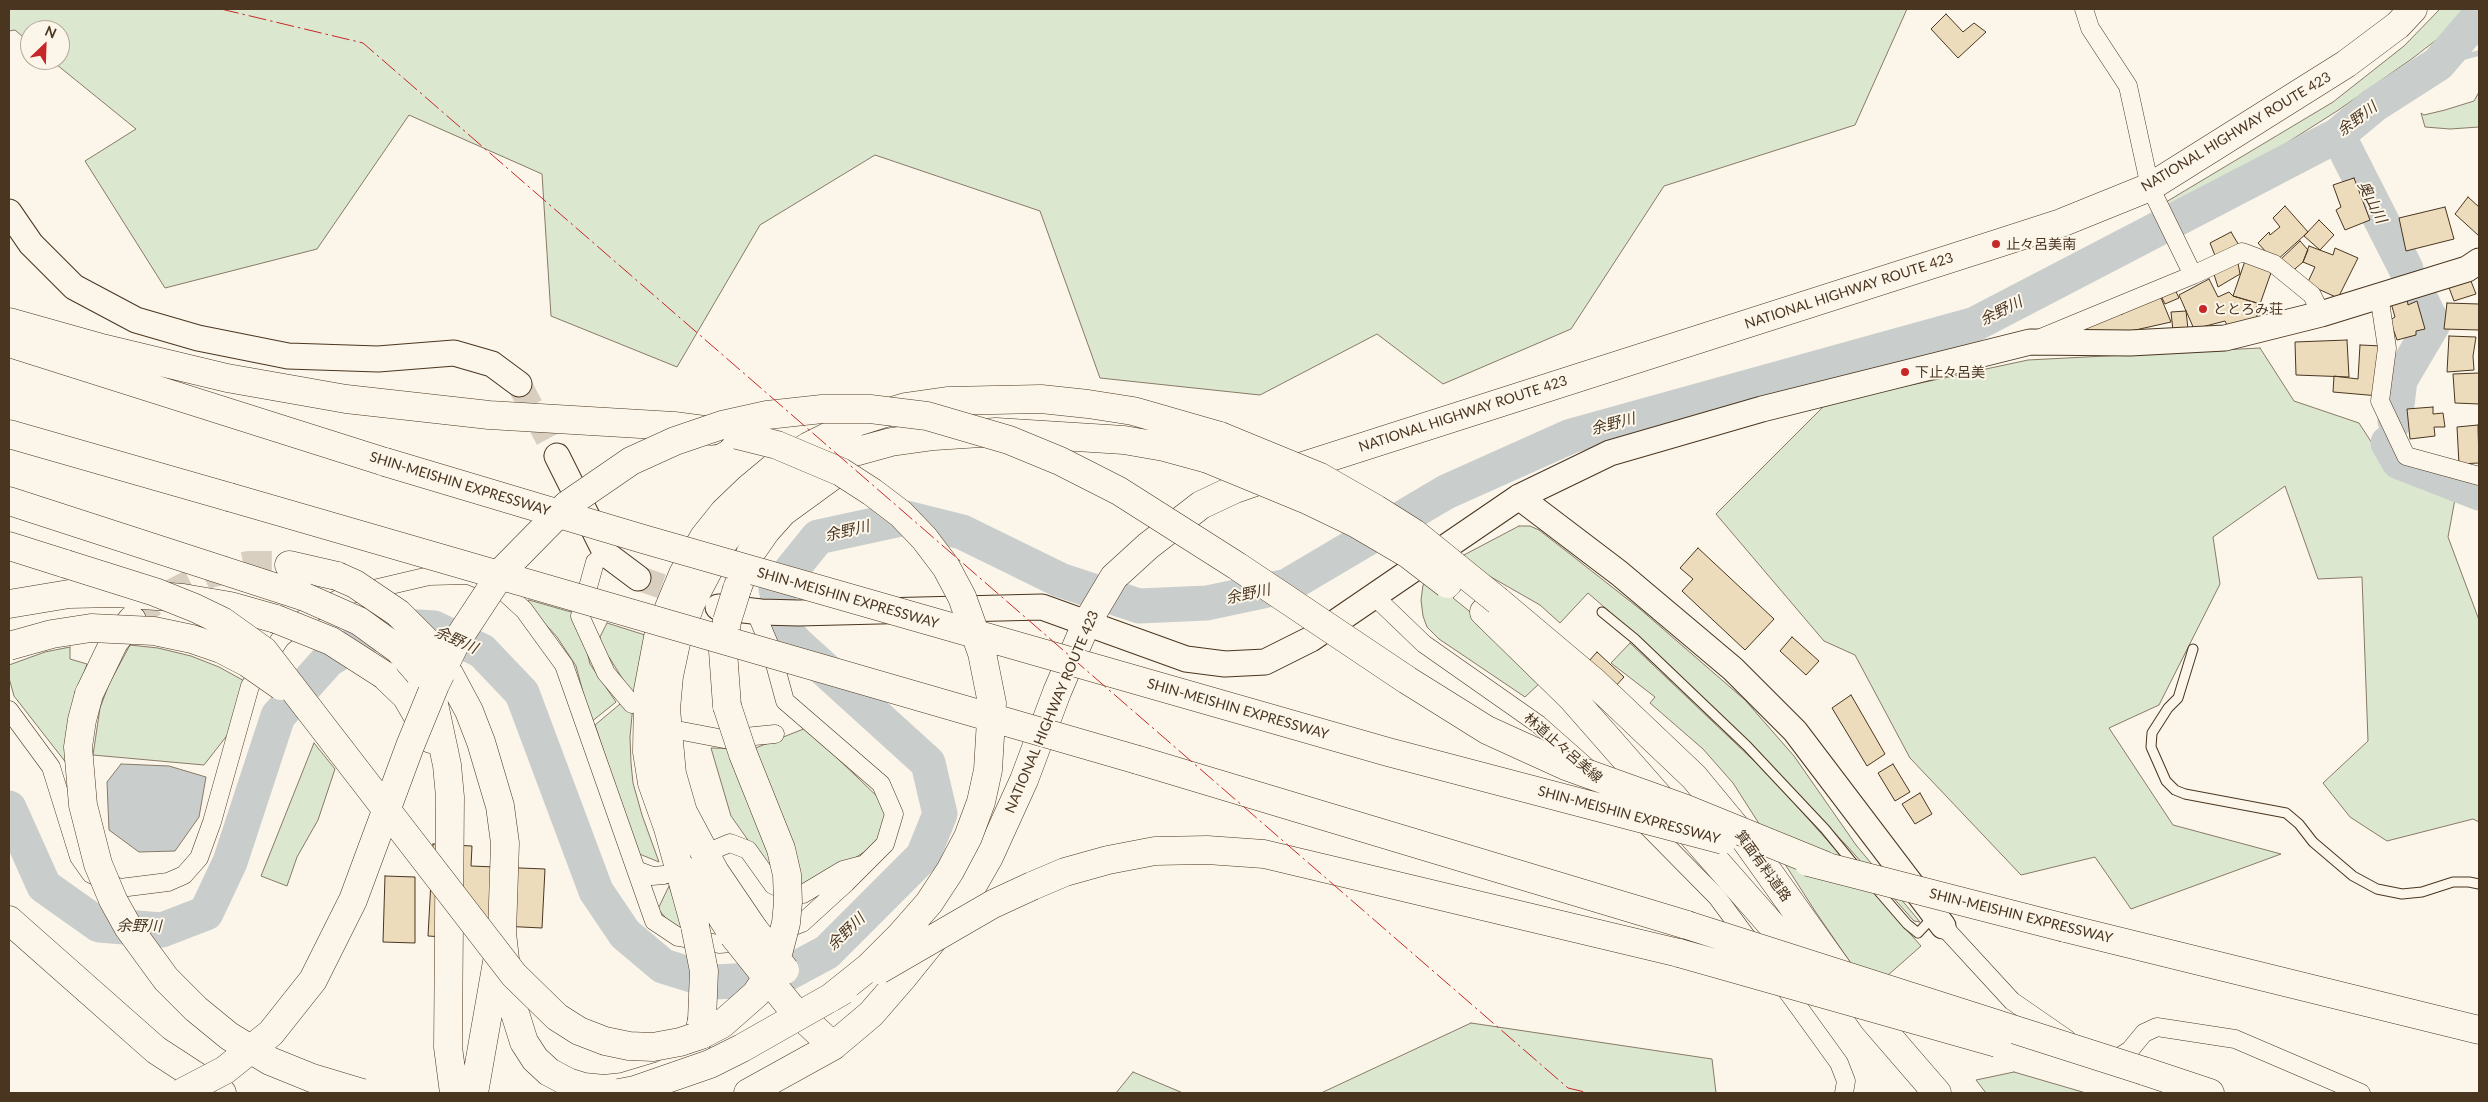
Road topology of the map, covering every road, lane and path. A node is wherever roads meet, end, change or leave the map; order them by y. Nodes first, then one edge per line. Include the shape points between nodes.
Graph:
1 (2084, 9) edge
2 (2413, 9) edge
3 (2154, 194) junction
4 (9, 212) edge
5 (2479, 261) edge
6 (2193, 275) junction
7 (2379, 295) junction
8 (2321, 314) junction
9 (9, 322) edge
10 (2030, 342) junction
11 (9, 344) edge
12 (519, 384) tunnel mouth
13 (9, 434) edge
14 (934, 436) junction
15 (1214, 448) junction
16 (557, 456) tunnel mouth
17 (2479, 476) edge
18 (1519, 497) junction
19 (9, 501) edge
20 (9, 546) edge
21 (606, 554) junction
22 (288, 565) tunnel mouth
23 (638, 578) tunnel mouth
24 (1374, 596) junction
25 (9, 604) edge
26 (728, 605) junction
27 (1491, 606) junction
28 (758, 612) junction
29 (1602, 612) dead end
30 (132, 620) tunnel mouth
31 (1086, 624) junction
32 (9, 646) edge
33 (2193, 648) dead end
34 (632, 704) dead end
35 (310, 708) junction
36 (9, 710) edge
37 (682, 731) dead end
38 (775, 734) dead end
39 (450, 797) junction
40 (668, 828) junction
41 (718, 848) dead end
42 (865, 864) junction
43 (1826, 866) junction
44 (636, 870) junction
45 (664, 875) dead end
46 (2479, 884) edge
47 (9, 920) edge
48 (1939, 921) junction
49 (743, 932) junction
50 (502, 933) junction
51 (807, 999) junction
52 (2479, 1030) edge
53 (833, 1046) junction
54 (2141, 1078) junction
55 (181, 1093) edge
56 (222, 1093) edge
57 (362, 1093) edge
58 (454, 1093) edge
59 (474, 1093) edge
60 (619, 1093) edge
61 (748, 1093) edge
62 (1844, 1093) edge
63 (1918, 1093) edge
64 (1937, 1093) edge
65 (2168, 1093) edge
66 (2210, 1093) edge
67 (2361, 1093) edge

1 - 3 street via 2090,28 2128,86
2 - 3 highway, NATIONAL HIGHWAY ROUTE 423 via 2398,25 2346,64
3 - 6 street
3 - 31 highway, NATIONAL HIGHWAY ROUTE 423 via 1235,490 1201,505 1148,546 1114,577
4 - 12 street via 31,244 74,286 136,320 198,338 288,356 378,359 454,353 492,364
5 - 7 street via 2467,268
6 - 8 street via 2242,252 2274,264 2312,295
6 - 10 street
7 - 8 street
7 - 17 street via 2387,348 2380,401 2406,456
8 - 10 street via 2225,338 2130,343
9 - 51 highway, bridge via 227,378 346,399 489,415 674,426 737,435 777,445 842,472 900,514 924,538 950,575 972,624 992,703 988,770 968,837 928,903 869,967
10 - 18 street via 1762,409 1610,454
11 - 43 highway, SHIN-MEISHIN EXPRESSWAY, bridge via 652,542 1369,746
13 - 54 highway, bridge via 1138,760 1687,925
14 - 15 highway via 996,432 1124,440 1164,447
14 - 26 highway via 862,460 831,476 783,512 750,554
14 - 49 highway via 891,442 813,468 740,521 722,544 694,596 676,643 669,676 666,709 672,774 682,812
15 - 27 highway, bridge via 1290,492 1357,524
15 - 40 highway via 1133,412 1088,404 1041,399 947,401 906,407 857,422 772,468 724,512 704,537 672,597 659,632 648,690 647,752 652,783
16 - 21 street
18 - 24 street
18 - 48 street via 1619,573 1733,669 1795,731
19 - 39 highway, bridge via 305,597 359,621 399,650 419,673 434,704
20 - 35 highway, bridge via 155,592 222,621 264,651
21 - 23 street
21 - 34 street via 595,562 580,616 606,673
22 - 50 highway, bridge via 337,576 356,584 398,613 433,648 446,668 469,711 500,806 504,843
24 - 31 street via 1312,639 1265,662 1225,664 1186,659
24 - 62 street, 林道止々呂美線 via 1424,644 1538,724 1581,761 1717,897 1840,1063 1846,1081
25 - 39 highway, bridge via 69,594 117,593 192,600 230,606 331,640 384,674 406,696 424,725 442,766
26 - 28 street
26 - 35 highway, bridge via 722,652 727,706 742,754 781,849 787,875 786,923 771,970 756,994 722,1024 701,1036 680,1042 653,1047 604,1041 579,1031 533,996
27 - 63 highway, 箕面有料道路
27 - 64 highway, 箕面有料道路 via 1593,681 1694,777 1742,835 1874,1020
28 - 31 street via 1042,607
28 - 42 street via 785,702 882,784 894,814 885,844
29 - 48 lane via 1747,746 1825,829 1907,924 1918,933
30 - 57 highway, bridge via 114,642 89,694 78,747 83,805 98,864 113,900 128,927 166,979 229,1036 270,1061
31 - 53 highway, NATIONAL HIGHWAY ROUTE 423 via 1024,780 989,857 962,904 893,989
32 - 35 highway, bridge via 52,634 91,628 154,631 192,639 234,656 271,677
33 - 46 lane via 2178,698 2152,733 2151,747 2166,781 2175,790 2286,813 2313,842 2353,876 2377,888 2402,894 2422,892 2453,882
36 - 44 street via 51,767 79,857 91,874 120,888 168,882 184,874 199,858 250,686 280,638 308,615 344,596 429,576 468,575 500,588 524,610 564,665
37 - 38 street via 724,739
39 - 58 highway via 448,1047
40 - 49 highway via 698,882
40 - 50 highway, bridge via 704,971 702,1020 697,1041 688,1057 676,1067 663,1075 604,1089 568,1082 542,1066 524,1042 509,994
41 - 42 street via 730,843 748,850 773,886 790,893 803,894 843,870
42 - 44 street via 802,923 755,942 719,944 678,937 654,921
43 - 52 highway, SHIN-MEISHIN EXPRESSWAY, bridge
43 - 55 highway, bridge via 1686,809 1566,766 1487,730 1119,492 1043,454 986,432 927,416 870,409 822,409 767,415 675,440 631,461 567,504 504,568 456,642 435,685 353,900 313,980 271,1032 225,1070
44 - 45 street via 652,876
47 - 56 highway via 156,1050
48 - 67 street via 2012,1001 2080,1048 2116,1059 2130,1050 2144,1033 2157,1027 2235,1039
49 - 51 highway, bridge
50 - 59 highway
51 - 53 highway
51 - 54 highway, bridge via 993,904 1065,872 1156,851 1207,850 1264,854 1679,953
51 - 60 highway, bridge via 742,1048 710,1064
53 - 61 highway, NATIONAL HIGHWAY ROUTE 423
54 - 65 highway
54 - 66 highway

